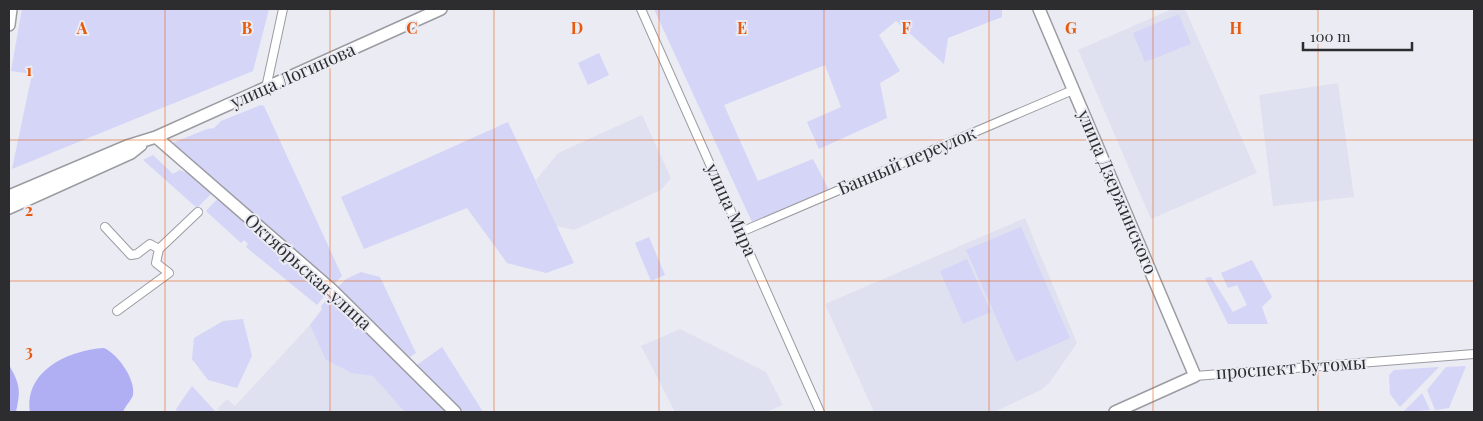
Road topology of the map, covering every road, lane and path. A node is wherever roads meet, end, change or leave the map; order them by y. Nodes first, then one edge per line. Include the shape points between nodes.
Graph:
1 (11, 9) edge
2 (284, 9) edge
3 (441, 9) edge
4 (641, 9) edge
5 (1039, 9) edge
6 (9, 25) edge
7 (266, 88) junction
8 (1073, 90) junction
9 (156, 137) junction
10 (144, 142) junction
11 (9, 196) edge
12 (9, 208) edge
13 (198, 212) dead end
14 (105, 227) dead end
15 (741, 232) junction
16 (160, 249) junction
17 (117, 311) dead end
18 (1474, 354) edge
19 (1195, 376) junction
20 (455, 412) edge
21 (820, 412) edge
22 (1115, 412) edge

1 - 6 main road
2 - 7 street
3 - 7 main road, улица Логинова
4 - 15 street, улица Мира
5 - 8 main road, улица Дзержинского
7 - 9 main road, улица Логинова
8 - 15 street, Банный переулок
8 - 19 main road, улица Дзержинского
9 - 10 main road, улица Логинова
9 - 20 main road, Октябрьская улица via 332,290
10 - 11 main road, улица Логинова via 127,146
10 - 12 main road, улица Логинова via 131,153
13 - 16 street
14 - 16 street via 132,255 150,244
15 - 21 street, улица Мира
16 - 17 street via 156,263 169,273
18 - 19 street, проспект Бутомы
19 - 22 main road, проспект Бутомы

